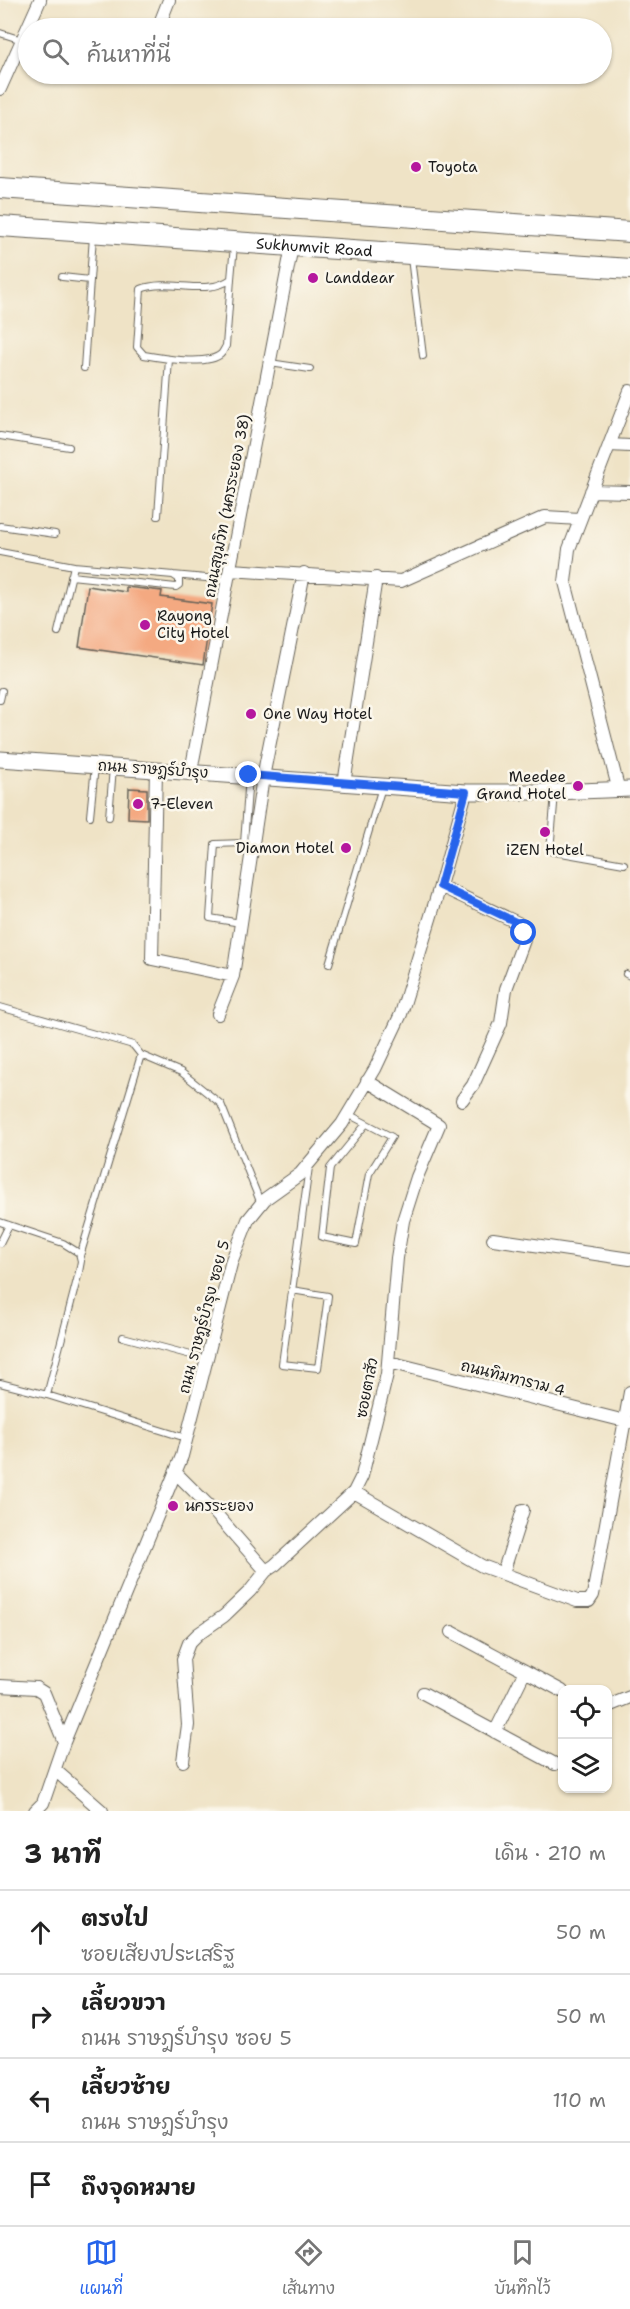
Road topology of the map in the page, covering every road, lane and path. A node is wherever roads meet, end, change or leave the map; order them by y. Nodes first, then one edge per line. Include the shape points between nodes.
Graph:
1 (40, 0) edge
2 (169, 0) edge
3 (33, 18) edge
4 (162, 18) edge
5 (0, 33) edge
6 (18, 46) edge
7 (18, 56) edge
8 (0, 89) edge
9 (0, 188) edge
10 (0, 226) edge
11 (94, 232) junction
12 (630, 232) edge
13 (234, 242) junction
14 (292, 246) junction
15 (411, 254) junction
16 (630, 269) edge
17 (62, 277) dead end
18 (231, 279) junction
19 (90, 280) junction
20 (423, 356) dead end
21 (169, 359) junction
22 (270, 363) junction
23 (84, 368) dead end
24 (310, 369) dead end
25 (630, 391) edge
26 (0, 436) edge
27 (609, 445) junction
28 (630, 446) edge
29 (69, 447) dead end
30 (591, 491) junction
31 (630, 492) edge
32 (158, 516) dead end
33 (580, 519) junction
34 (0, 526) edge
35 (56, 534) dead end
36 (0, 552) edge
37 (74, 566) junction
38 (304, 573) junction
39 (173, 575) junction
40 (229, 575) junction
41 (71, 576) junction
42 (376, 578) junction
43 (58, 632) dead end
44 (2, 691) dead end
45 (0, 700) edge
46 (0, 759) edge
47 (95, 765) junction
48 (113, 766) junction
49 (156, 769) junction
50 (191, 771) junction
51 (256, 776) junction
52 (344, 784) junction
53 (382, 786) junction
54 (625, 790) edge
55 (466, 792) junction
56 (555, 792) junction
57 (90, 816) dead end
58 (109, 817) dead end
59 (624, 864) dead end
60 (440, 886) junction
61 (241, 923) junction
62 (329, 964) dead end
63 (233, 976) junction
64 (0, 1007) edge
65 (218, 1014) dead end
66 (141, 1055) junction
67 (368, 1081) junction
68 (462, 1101) dead end
69 (348, 1114) junction
70 (366, 1124) junction
71 (310, 1162) junction
72 (263, 1201) junction
73 (0, 1222) edge
74 (9, 1226) junction
75 (493, 1239) dead end
76 (0, 1243) edge
77 (79, 1256) junction
78 (630, 1259) edge
79 (292, 1290) junction
80 (123, 1337) dead end
81 (207, 1359) junction
82 (389, 1362) junction
83 (0, 1383) edge
84 (630, 1392) edge
85 (47, 1395) junction
86 (626, 1422) edge
87 (186, 1438) junction
88 (176, 1473) junction
89 (354, 1492) junction
90 (524, 1510) dead end
91 (266, 1570) junction
92 (503, 1573) junction
93 (452, 1632) dead end
94 (525, 1671) junction
95 (0, 1686) edge
96 (558, 1689) edge
97 (423, 1693) dead end
98 (630, 1697) edge
99 (612, 1704) edge
100 (495, 1732) junction
101 (64, 1742) junction
102 (183, 1761) dead end
103 (555, 1764) dead end
104 (55, 1770) junction
105 (39, 1807) edge
106 (102, 1811) edge

1 - 3 street
2 - 4 street
5 - 6 lane
7 - 8 street
9 - 12 main road
10 - 11 main road, Sukhumvit Road
11 - 13 main road, Sukhumvit Road
11 - 19 lane
13 - 14 main road, Sukhumvit Road
13 - 18 lane
14 - 15 main road, Sukhumvit Road
14 - 22 street, ถนนสุขุมวิท (นครระยอง 38)
15 - 16 main road, Sukhumvit Road
15 - 20 lane
17 - 19 lane
18 - 21 lane via 226,346 220,355 209,360
18 - 21 lane via 221,286 154,284 141,289 137,347 144,356
19 - 23 lane
21 - 32 lane
22 - 24 lane
22 - 40 street, ถนนสุขุมวิท (นครระยอง 38)
25 - 27 street
26 - 29 lane
27 - 28 street
27 - 30 street
30 - 31 street
30 - 33 street
33 - 42 street via 545,517 401,581
33 - 54 street via 568,549 565,582
34 - 35 lane
36 - 37 lane
37 - 39 lane
37 - 41 lane
38 - 40 street
38 - 42 street
38 - 51 street
39 - 40 lane
39 - 41 lane via 179,579 176,587
40 - 50 street, ถนนสุขุมวิท (นครระยอง 38)
41 - 43 lane
42 - 52 street
44 - 45 lane
46 - 47 street, ถนน ราษฎร์บำรุง
47 - 48 street, ถนน ราษฎร์บำรุง
47 - 57 lane
48 - 49 street, ถนน ราษฎร์บำรุง
48 - 58 lane
49 - 50 street, ถนน ราษฎร์บำรุง
49 - 63 street via 152,959
50 - 51 street, ถนน ราษฎร์บำรุง
51 - 52 street, ถนน ราษฎร์บำรุง
51 - 61 street
51 - 61 lane via 244,843 215,844 210,918
52 - 53 street, ถนน ราษฎร์บำรุง
53 - 55 street, ถนน ราษฎร์บำรุง
53 - 62 lane
54 - 56 street, ถนน ราษฎร์บำรุง
55 - 56 street, ถนน ราษฎร์บำรุง
55 - 60 street, ถนน ราษฎร์บำรุง ซอย 5
56 - 59 lane via 550,851
60 - 67 street, ถนน ราษฎร์บำรุง ซอย 5 via 401,1014
60 - 68 street via 518,923 524,933 506,989 501,1023
61 - 63 street
63 - 65 street
64 - 66 lane via 133,1045
66 - 72 lane via 182,1072 221,1104
66 - 77 lane
67 - 69 street, ถนน ราษฎร์บำรุง ซอย 5
67 - 82 street, ซอยตาสัว via 439,1125 401,1230
69 - 70 lane
69 - 71 street, ถนน ราษฎร์บำรุง ซอย 5
70 - 70 lane via 330,1168 322,1237 356,1244 369,1174 393,1137
71 - 72 street, ถนน ราษฎร์บำรุง ซอย 5
71 - 79 lane
72 - 81 street, ถนน ราษฎร์บำรุง ซอย 5 via 248,1220 232,1260
73 - 74 lane
74 - 76 lane
74 - 77 lane via 73,1247
75 - 78 street
77 - 85 lane via 79,1272
79 - 79 lane via 328,1296 318,1368 282,1364
80 - 81 lane
81 - 87 street, ถนน ราษฎร์บำรุง ซอย 5
82 - 86 street, ถนนทิมทาราม 4
82 - 89 street, ซอยตาสัว via 364,1468
83 - 85 lane
84 - 86 street
85 - 87 lane
86 - 92 street via 589,1601 577,1601
87 - 88 street, ถนน ราษฎร์บำรุง ซอย 5
88 - 91 street
88 - 101 street, ถนน ราษฎร์บำรุง ซอย 5
89 - 91 street, ซอยตาสัว
89 - 92 street via 466,1558
90 - 92 street
91 - 102 street, ซอยตาสัว via 224,1616 189,1643 183,1659 188,1725
93 - 94 street
94 - 96 street
94 - 100 street
95 - 101 street via 36,1688 44,1694
97 - 100 street
98 - 99 street
100 - 103 street
101 - 104 street, ถนน ราษฎร์บำรุง ซอย 5
104 - 105 street, ถนน ราษฎร์บำรุง ซอย 5
104 - 106 street

